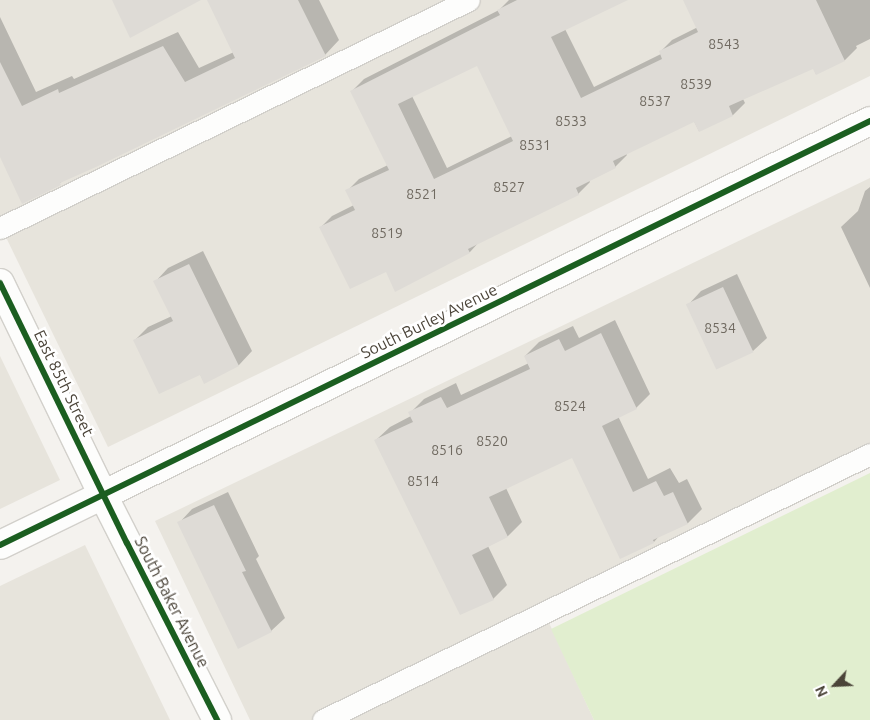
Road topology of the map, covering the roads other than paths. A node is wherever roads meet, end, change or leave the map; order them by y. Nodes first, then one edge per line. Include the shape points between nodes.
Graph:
1 (469, 0) edge
2 (870, 121) edge
3 (0, 228) edge
4 (0, 283) edge
5 (870, 454) edge
6 (103, 495) junction
7 (0, 545) edge
8 (217, 720) edge
9 (323, 720) edge

1 - 3 lane
2 - 6 street, South Burley Avenue
4 - 6 street, East 85th Street
5 - 9 lane
6 - 7 street, South Burley Avenue
6 - 8 street, South Baker Avenue

